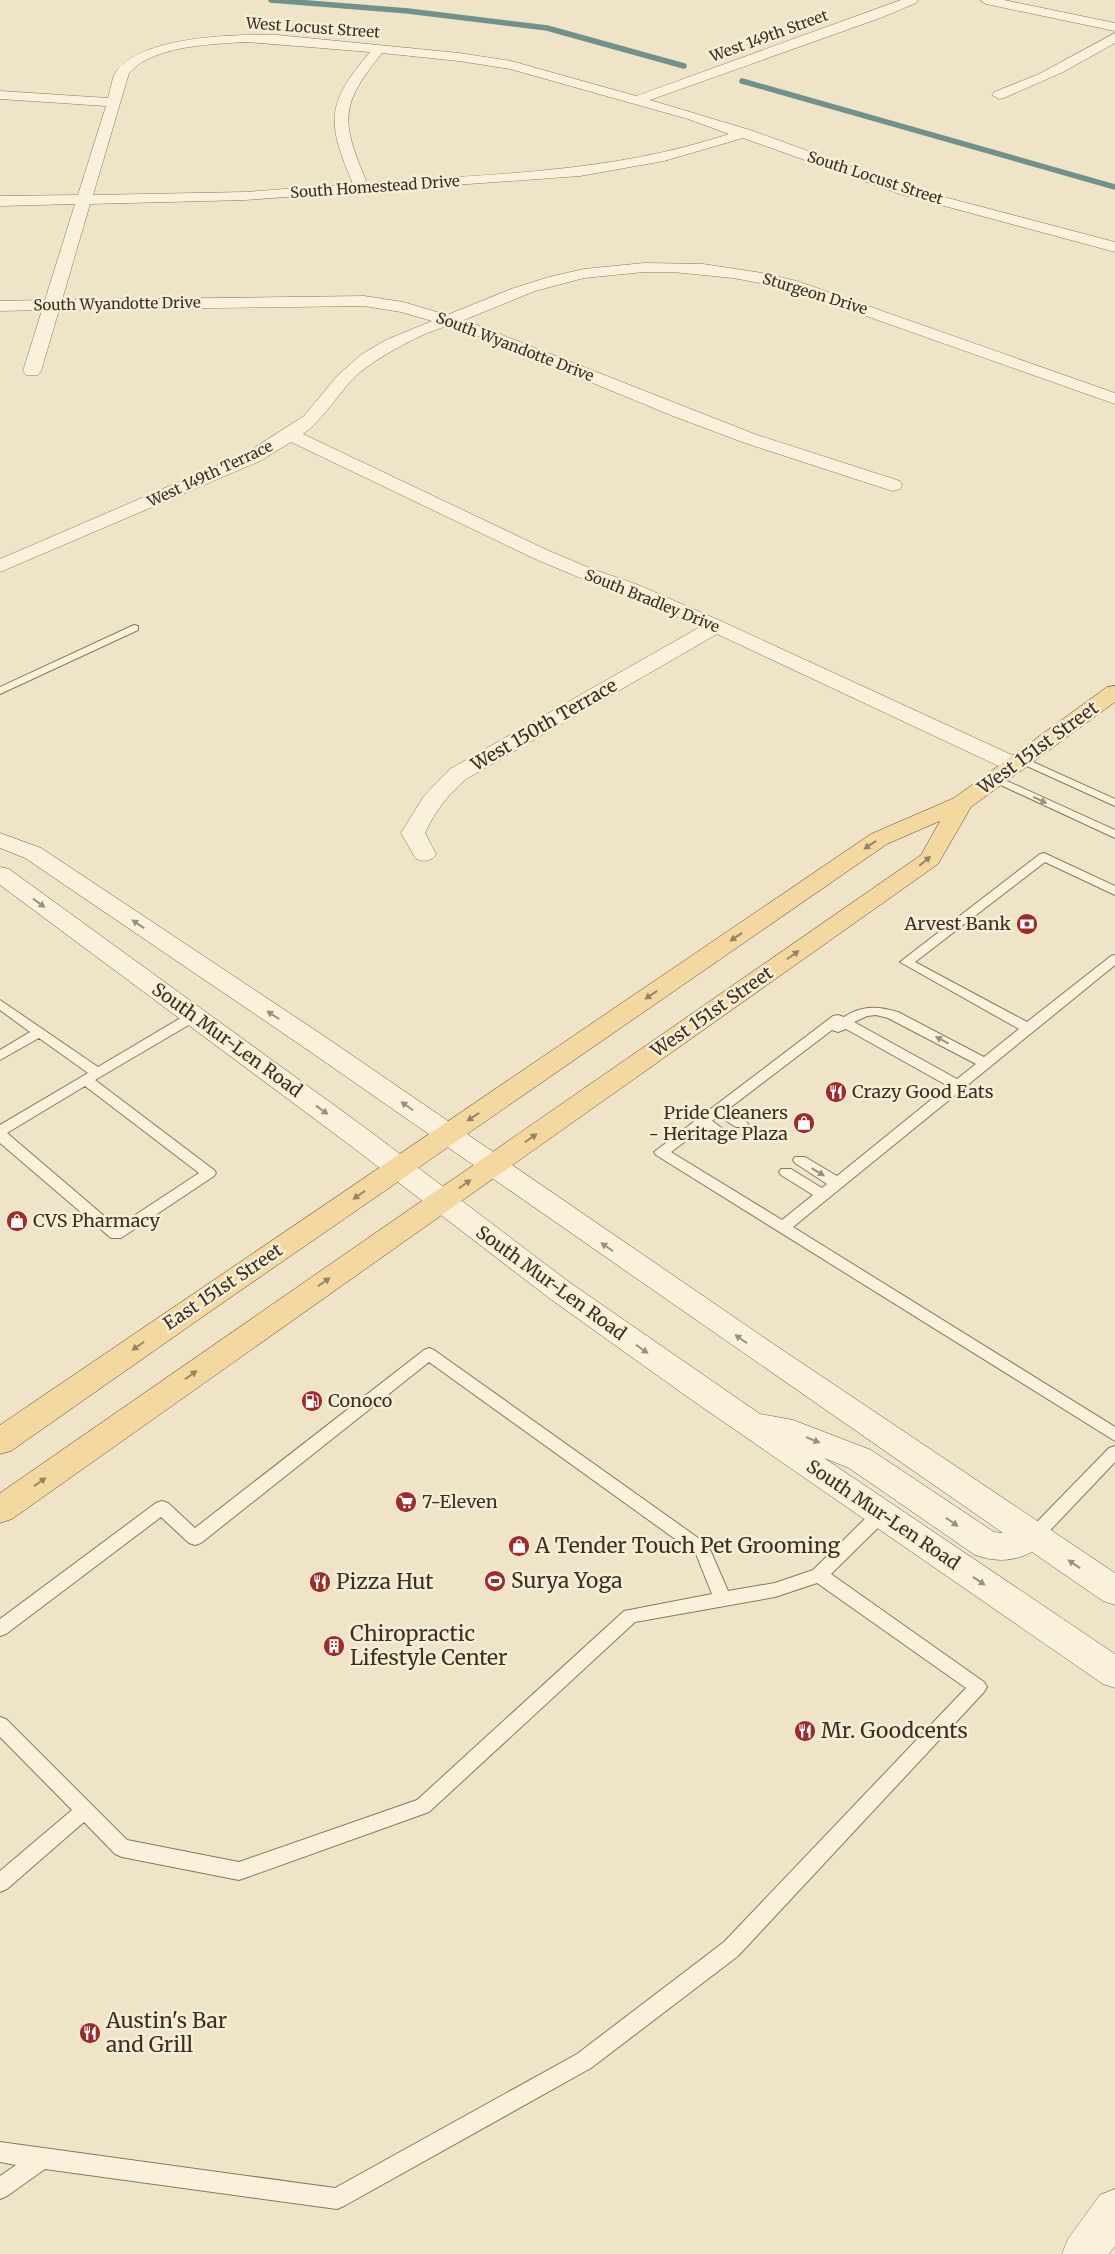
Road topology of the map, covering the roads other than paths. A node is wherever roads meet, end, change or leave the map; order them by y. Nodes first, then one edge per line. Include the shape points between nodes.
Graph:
1 (912, 0) edge
2 (986, 0) edge
3 (1115, 26) edge
4 (1115, 37) edge
5 (378, 49) junction
6 (0, 95) edge
7 (999, 95) dead end
8 (637, 100) junction
9 (112, 102) junction
10 (745, 133) junction
11 (362, 188) junction
12 (82, 200) junction
13 (0, 201) edge
14 (1115, 247) edge
15 (51, 305) junction
16 (0, 306) edge
17 (449, 320) junction
18 (32, 371) dead end
19 (1115, 399) edge
20 (290, 435) junction
21 (893, 485) dead end
22 (0, 566) edge
23 (716, 626) junction
24 (134, 628) dead end
25 (0, 691) edge
26 (1115, 692) edge
27 (1018, 763) junction
28 (996, 779) junction
29 (962, 803) junction
30 (1115, 803) edge
31 (1115, 834) edge
32 (0, 840) edge
33 (424, 854) dead end
34 (0, 874) edge
35 (1115, 892) edge
36 (1115, 959) edge
37 (0, 1004) edge
38 (194, 1016) junction
39 (844, 1023) junction
40 (1028, 1028) junction
41 (38, 1033) junction
42 (0, 1056) edge
43 (985, 1063) junction
44 (92, 1077) junction
45 (958, 1085) junction
46 (717, 1110) junction
47 (702, 1121) junction
48 (741, 1124) dead end
49 (0, 1133) edge
50 (447, 1135) junction
51 (726, 1136) dead end
52 (800, 1160) dead end
53 (490, 1166) junction
54 (399, 1167) junction
55 (786, 1172) dead end
56 (837, 1183) junction
57 (823, 1195) junction
58 (440, 1201) junction
59 (782, 1228) junction
60 (749, 1423) junction
61 (1115, 1435) edge
62 (0, 1442) edge
63 (1115, 1452) edge
64 (0, 1510) edge
65 (881, 1514) junction
66 (1034, 1536) junction
67 (819, 1575) junction
68 (1115, 1591) edge
69 (723, 1599) junction
70 (0, 1629) edge
71 (1115, 1673) edge
72 (0, 1725) edge
73 (85, 1810) junction
74 (0, 1883) edge
75 (0, 2152) edge
76 (42, 2158) junction
77 (0, 2189) edge
78 (1115, 2210) edge
79 (1083, 2254) edge

1 - 8 street, West 149th Street
2 - 3 street
4 - 7 street via 1068,64
5 - 8 street, West Locust Street via 511,65
5 - 9 street, West Locust Street via 247,38 182,45 139,58 128,66 119,78
5 - 11 street via 356,75 341,106 343,143
6 - 9 street
8 - 10 street, South Locust Street
9 - 12 street, West Locust Street
10 - 11 street, South Homestead Drive via 685,153 633,165
10 - 14 street, South Locust Street via 905,191
11 - 12 street, South Homestead Drive via 245,196
12 - 13 street, South Homestead Drive
12 - 15 street, West Locust Street
15 - 16 street, South Wyandotte Drive
15 - 17 street, South Wyandotte Drive via 364,301 403,307
15 - 18 street, West Locust Street
17 - 19 street, Sturgeon Drive via 523,290 574,276 645,268 724,271 791,284
17 - 20 street, West 149th Terrace via 381,350 358,366 311,419
17 - 21 street, South Wyandotte Drive via 751,439
20 - 22 street, West 149th Terrace via 227,469
20 - 23 street, South Bradley Drive via 540,554
23 - 27 street, South Bradley Drive
23 - 33 street, West 150th Terrace via 458,774 424,809 413,833
24 - 25 lane
26 - 27 main road, West 151st Street
27 - 28 main road, West 151st Street
27 - 30 lane
28 - 29 main road, West 151st Street
28 -> 31 lane
29 -> 50 main road, West 151st Street via 879,839
53 -> 29 main road, West 151st Street via 930,859
50 -> 32 street via 33,853
34 -> 38 street, South Mur-Len Road
35 - 40 lane via 1044,857 906,962
36 - 40 lane
37 - 41 lane
38 - 44 lane
38 -> 54 street, South Mur-Len Road
43 -> 39 lane via 881,1010 857,1014
39 - 45 lane
39 - 46 lane via 838,1020
40 - 43 lane
41 - 42 lane
41 - 44 lane
43 - 45 lane
44 - 49 lane
44 - 49 lane via 209,1173 116,1234
45 - 56 lane
46 - 47 lane
46 - 48 lane
47 - 51 lane
47 - 59 lane via 661,1152
50 - 53 street
50 - 54 main road, East 151st Street
52 -> 56 lane
58 -> 53 main road, West 151st Street
66 -> 53 street
54 - 58 street, South Mur-Len Road
54 -> 62 main road, East 151st Street
55 - 57 lane
56 - 57 lane
57 - 59 lane
58 -> 60 street, South Mur-Len Road via 567,1296
64 -> 58 main road
59 - 61 lane
60 - 65 street, South Mur-Len Road
60 -> 66 street via 793,1432 860,1459 987,1544 1011,1546
63 - 66 lane
65 - 67 lane
65 -> 71 street, South Mur-Len Road
68 -> 66 street
67 - 69 lane via 775,1590
67 - 76 lane via 978,1687 731,1949 584,2061 336,2199
69 - 70 lane via 702,1550 429,1354 195,1538 162,1508
69 - 73 lane via 630,1616 423,1806 239,1872 122,1848
72 - 73 lane
73 - 74 lane
75 - 76 lane
76 - 77 lane
78 - 79 street

